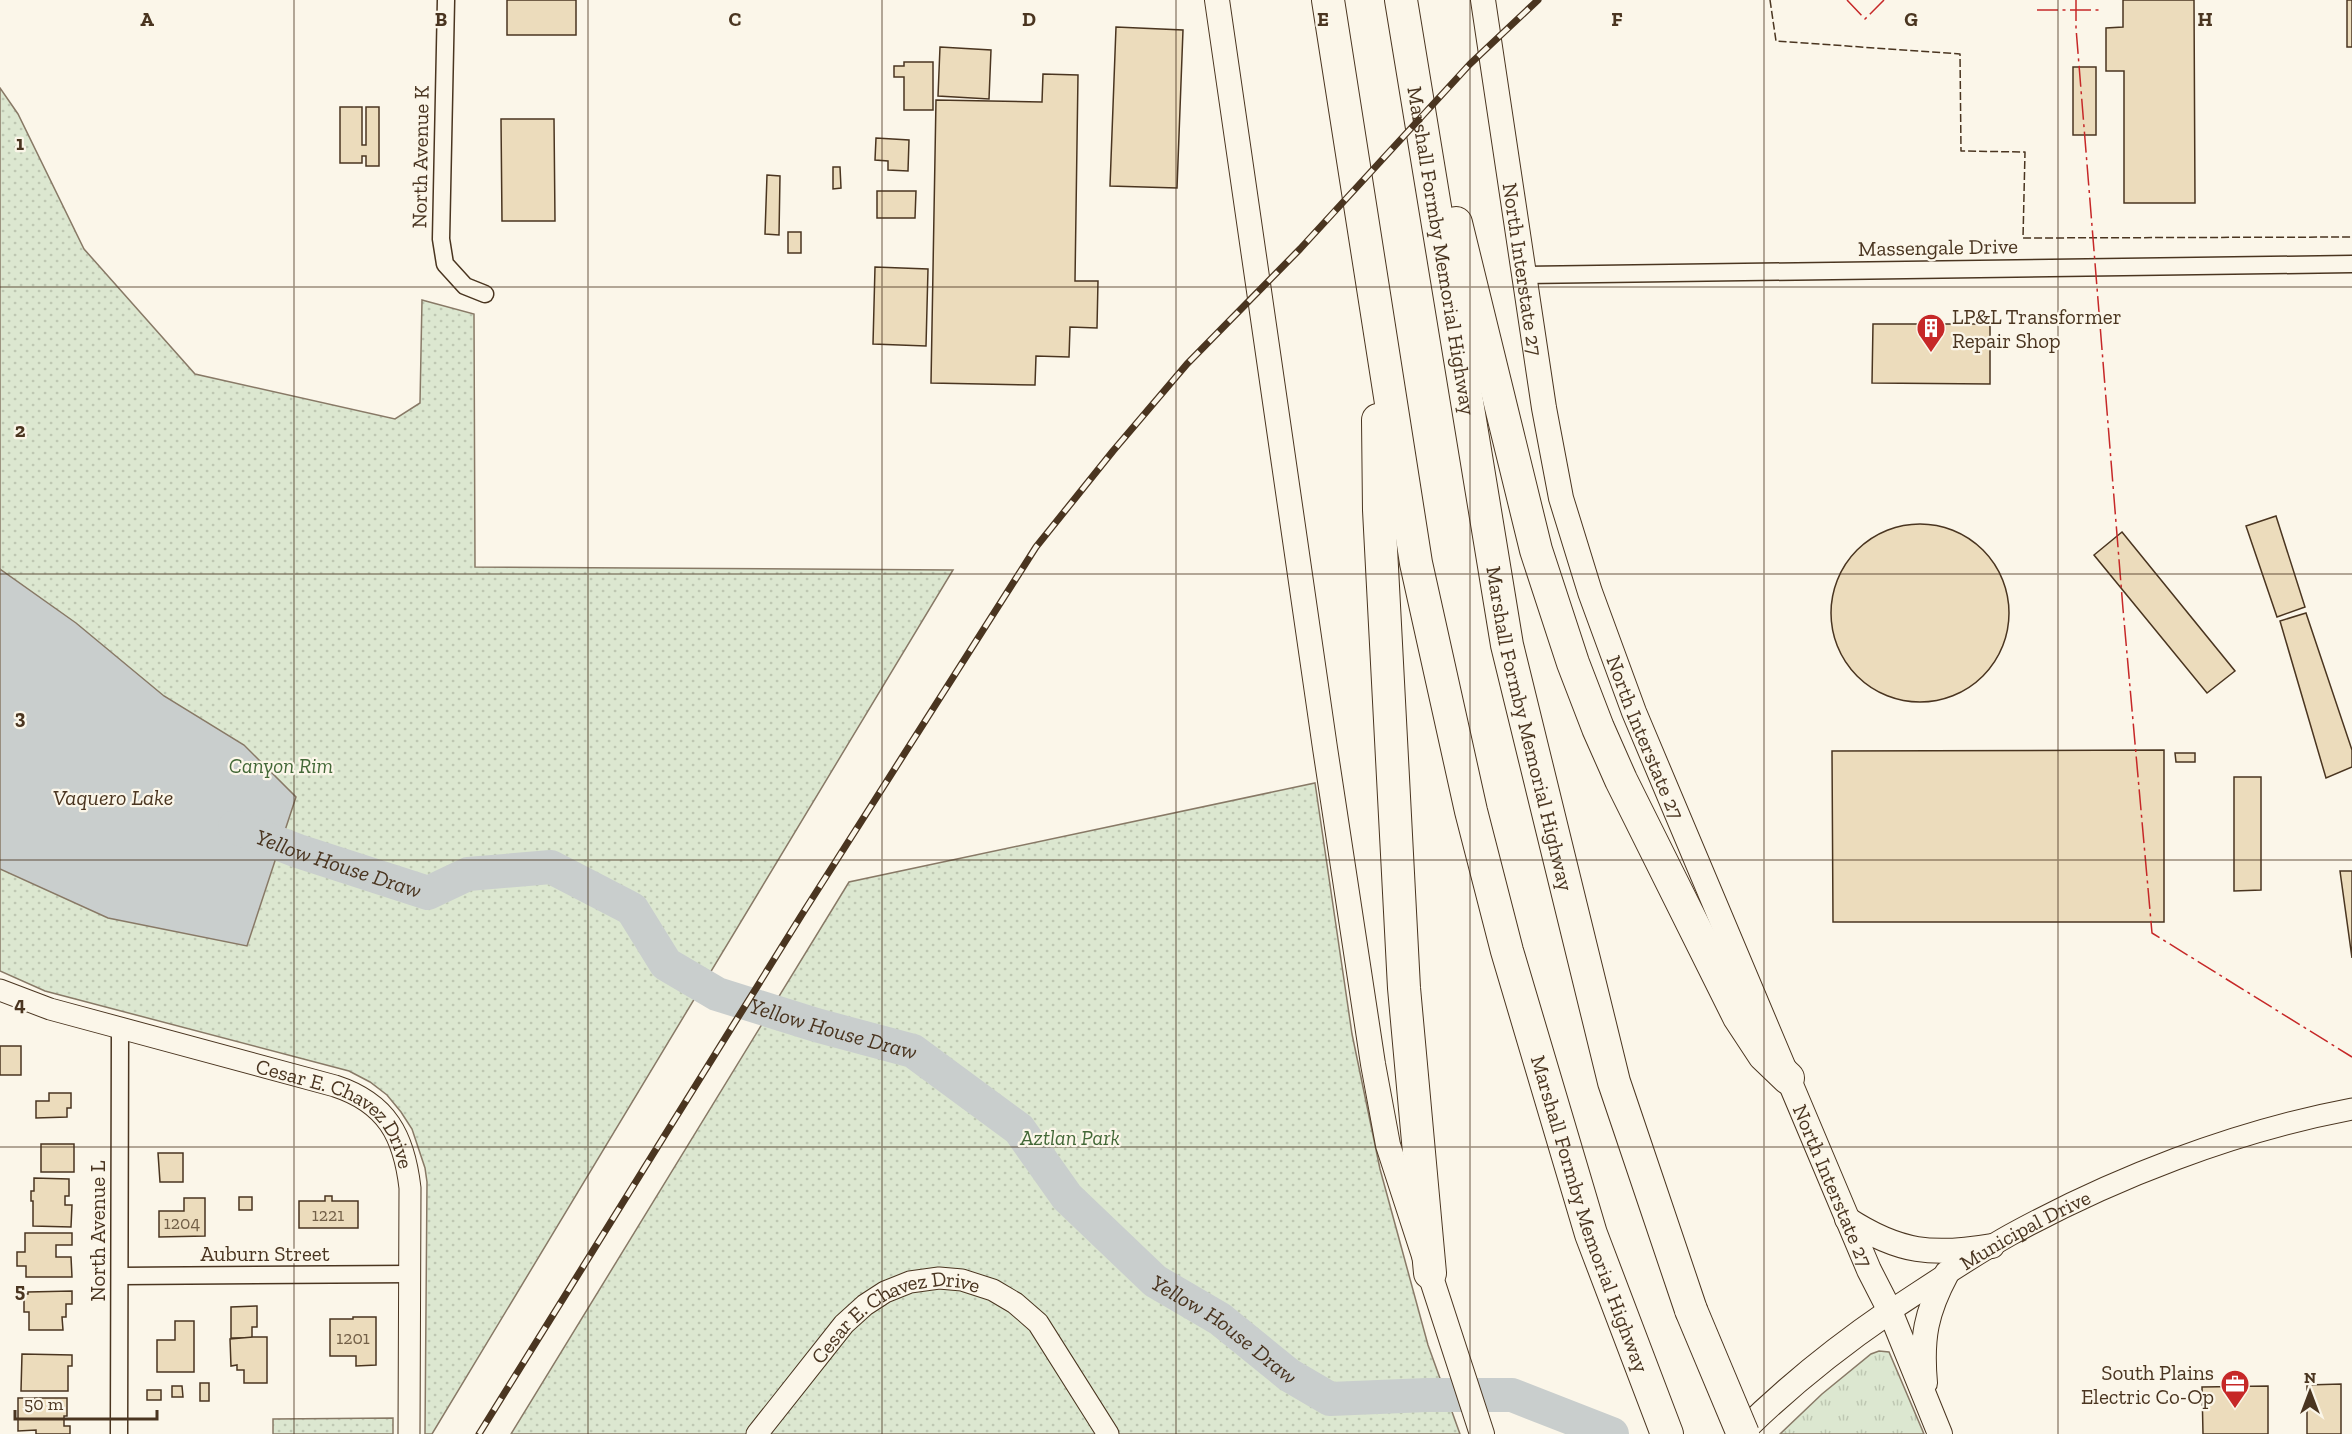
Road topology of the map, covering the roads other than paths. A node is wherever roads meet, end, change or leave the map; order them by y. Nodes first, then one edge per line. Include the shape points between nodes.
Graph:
1 (446, 0) edge
2 (1217, 0) edge
3 (1328, 0) edge
4 (1403, 0) edge
5 (1483, 0) edge
6 (2352, 264) edge
7 (1525, 275) junction
8 (484, 294) dead end
9 (1380, 338) junction
10 (0, 990) edge
11 (120, 1028) junction
12 (1788, 1078) junction
13 (2352, 1109) edge
14 (1847, 1219) junction
15 (1992, 1246) junction
16 (1430, 1273) junction
17 (1947, 1273) junction
18 (410, 1274) junction
19 (120, 1276) junction
20 (1890, 1311) junction
21 (1927, 1403) junction
22 (119, 1434) edge
23 (410, 1434) edge
24 (757, 1434) edge
25 (1108, 1434) edge
26 (1482, 1434) edge
27 (1667, 1434) edge
28 (1741, 1434) edge
29 (1940, 1434) edge

1 - 8 street, North Avenue K via 441,239 445,264 465,286
2 - 16 main road via 1373,1064 1388,1144
3 - 9 highway, Marshall Formby Memorial Highway
4 - 12 highway via 1525,513 1573,663 1621,780 1739,1017 1764,1055
4 - 28 highway, Marshall Formby Memorial Highway, bridge via 1507,645 1614,1082 1691,1310
5 - 7 main road, North Interstate 27
6 - 7 street, Massengale Drive
7 - 12 main road, North Interstate 27 via 1561,498 1590,592 1634,712
9 - 16 highway via 1379,510 1404,988
9 - 27 highway, Marshall Formby Memorial Highway via 1416,563 1442,688 1507,951 1591,1234
10 - 11 street, Cesar E. Chavez Drive via 50,1009
11 - 18 street, Cesar E. Chavez Drive via 335,1086 360,1096 380,1111 396,1131 407,1166
11 - 19 street, North Avenue L
12 - 14 main road, North Interstate 27
13 - 15 street, Municipal Drive via 2265,1130 2160,1166 2067,1206
14 - 15 main road via 1874,1234 1919,1250 1956,1252
14 - 20 main road, North Interstate 27
15 - 17 street, Municipal Drive
16 - 26 main road
17 - 20 street, Municipal Drive
17 - 21 main road via 1931,1304 1927,1323
18 - 19 street, Auburn Street
18 - 23 street, Cesar E. Chavez Drive
19 - 22 street, North Avenue L
20 - 21 main road, North Interstate 27
20 - 28 main road, Municipal Drive via 1772,1402
21 - 29 main road, North Interstate 27
24 - 25 street, Cesar E. Chavez Drive via 844,1324 865,1305 910,1282 939,1278 962,1280 993,1290 1038,1323

